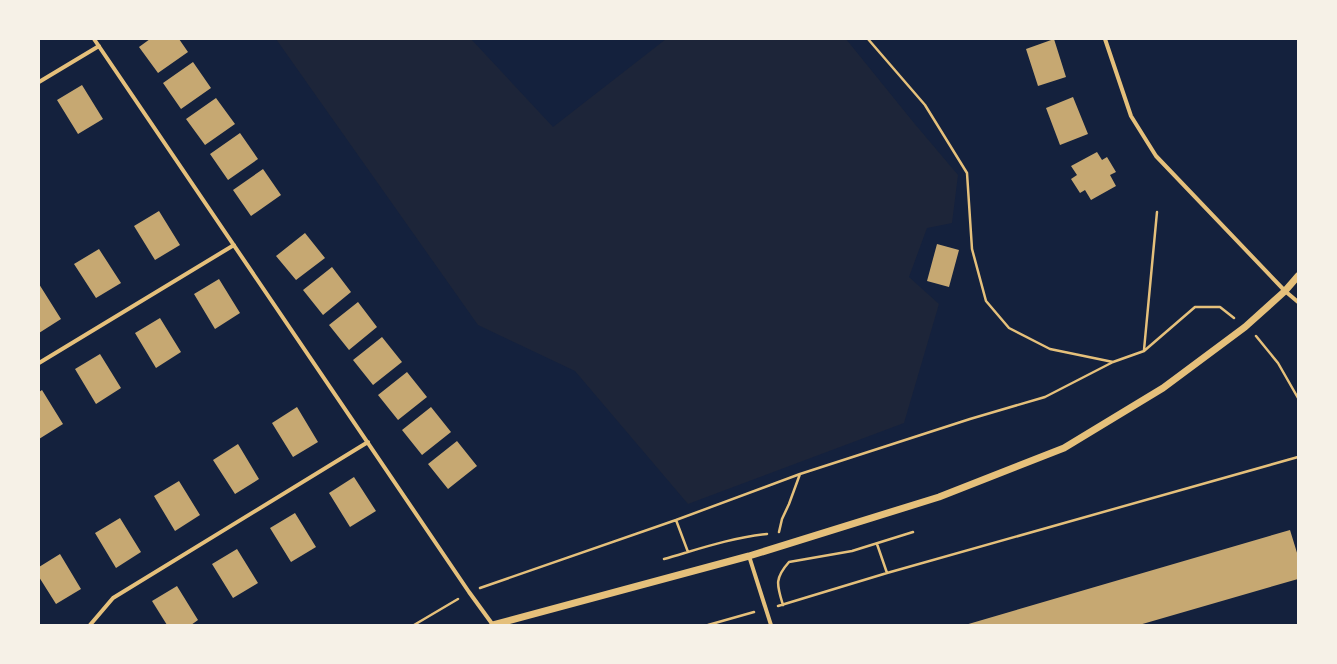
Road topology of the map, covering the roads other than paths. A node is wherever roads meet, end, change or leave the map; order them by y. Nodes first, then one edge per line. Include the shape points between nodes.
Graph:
1 (94, 39) edge
2 (1105, 39) edge
3 (99, 46) junction
4 (39, 82) edge
5 (234, 245) junction
6 (1298, 276) edge
7 (1285, 291) junction
8 (1298, 302) edge
9 (39, 363) edge
10 (368, 442) junction
11 (749, 556) junction
12 (90, 625) edge
13 (493, 625) edge
14 (771, 625) edge

1 - 3 street
2 - 7 street via 1131,116 1156,156
3 - 4 street
3 - 5 street
5 - 9 street
5 - 10 street
6 - 7 street
7 - 8 street
7 - 11 street via 1245,327 1163,388 1064,448 939,497
10 - 12 street via 113,598
10 - 13 street
11 - 13 street
11 - 14 street

